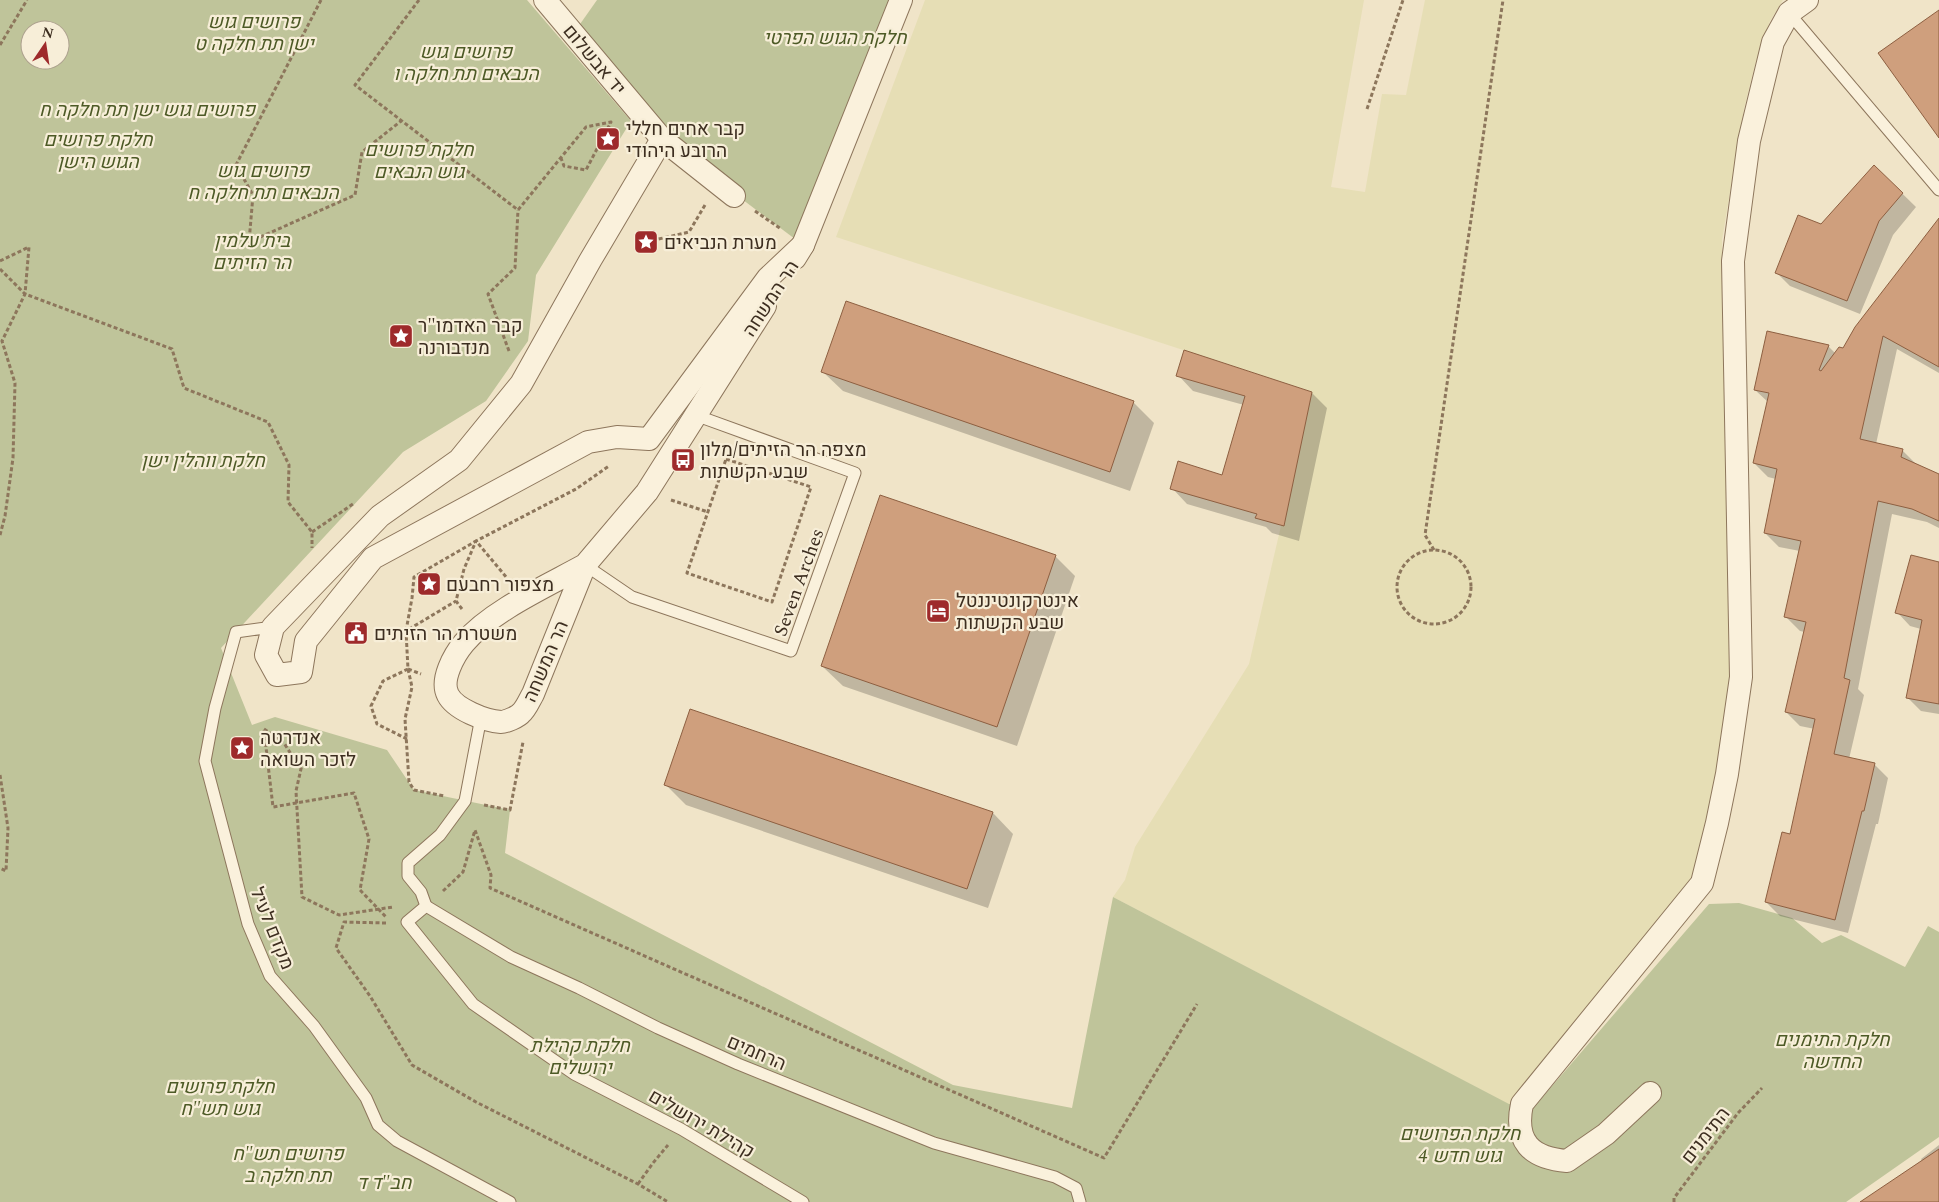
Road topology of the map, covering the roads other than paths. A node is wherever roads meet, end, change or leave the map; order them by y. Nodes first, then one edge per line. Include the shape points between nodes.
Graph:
1 (545, 0) edge
2 (901, 0) edge
3 (1807, 0) edge
4 (1789, 13) junction
5 (662, 139) junction
6 (726, 189) road end
7 (1939, 190) edge
8 (804, 245) junction
9 (695, 415) junction
10 (585, 565) junction
11 (273, 627) junction
12 (481, 717) junction
13 (426, 906) junction
14 (1650, 1093) dead end
15 (510, 1202) edge
16 (803, 1202) edge
17 (1080, 1202) edge

1 - 5 street, יד אבשלום
2 - 8 street, הר המשחה
3 - 4 street
4 - 7 lane
4 - 14 street via 1773,42 1749,141 1733,261 1741,677 1717,823 1702,883 1522,1104 1520,1131 1534,1153 1567,1161 1606,1134
5 - 6 street, יד אבשלום
5 - 11 street via 590,259 521,384 459,460 380,516
8 - 9 street, הר המשחה
8 - 11 street via 768,278 649,439 617,436 588,442 373,558 306,641 301,672 277,675 266,655
9 - 10 street, הר המשחה via 647,492
9 - 10 lane, Seven Arches via 855,473 791,651 632,597
10 - 12 street, הר המשחה via 533,694 522,713 503,722
10 - 12 street, הר המשחה via 503,611 463,644 445,675 447,695 460,708
11 - 15 lane, מקדם לעיל via 236,632 204,761 248,924 270,976 314,1026 366,1098 378,1125 397,1141
12 - 13 lane via 465,801 440,835 408,862 408,876 421,892
13 - 16 lane, קהילת ירושלים via 407,922 473,1004 574,1074 681,1130
13 - 17 lane, הרחמים via 511,957 658,1028 934,1143 1055,1177 1076,1188

